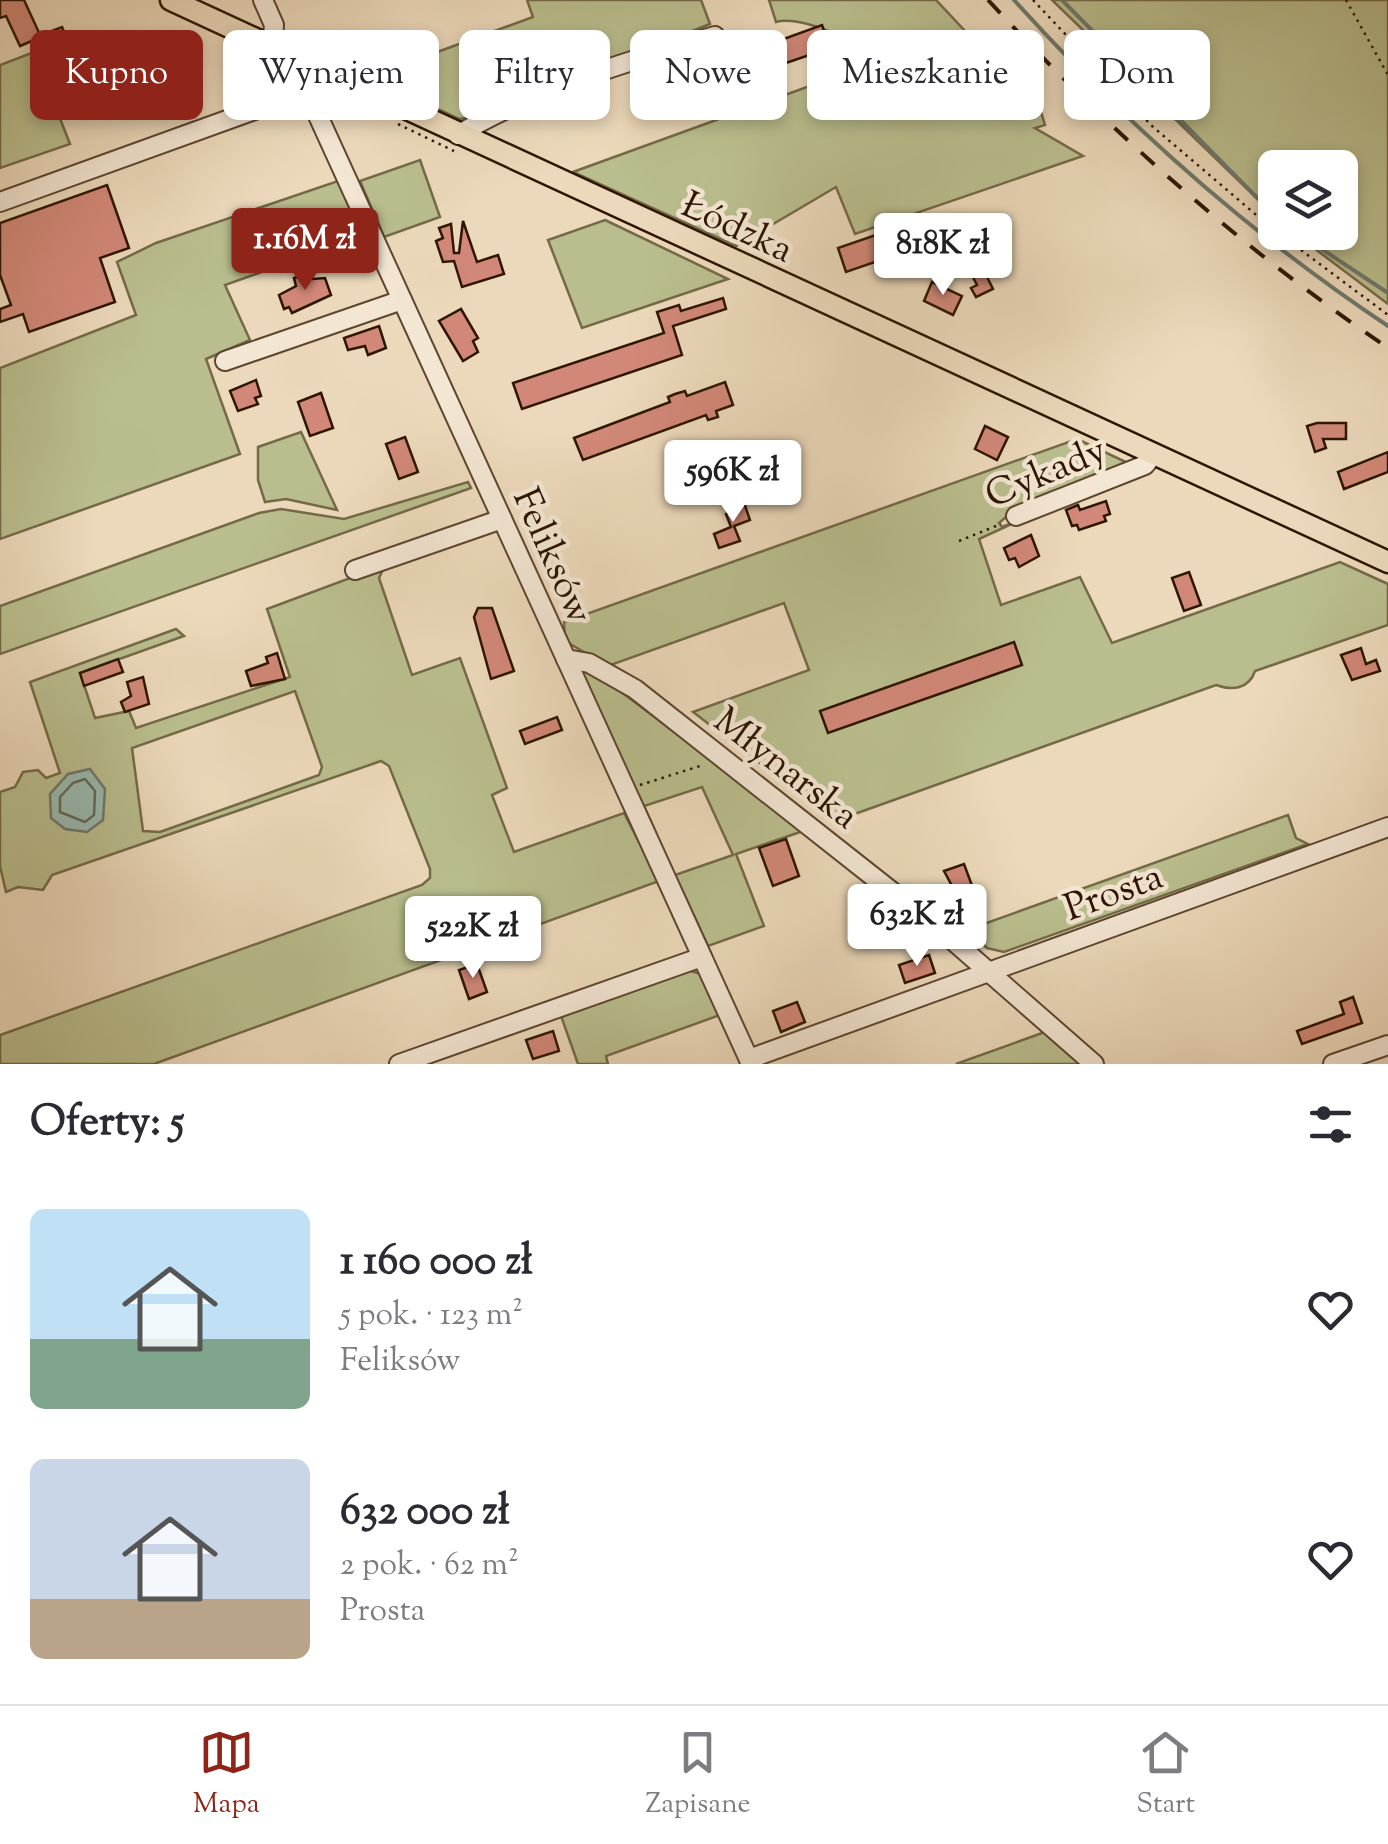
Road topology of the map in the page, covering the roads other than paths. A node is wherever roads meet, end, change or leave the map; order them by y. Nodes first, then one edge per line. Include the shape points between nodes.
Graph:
1 (171, 0) edge
2 (263, 0) edge
3 (235, 30) edge
4 (273, 30) edge
5 (630, 61) edge
6 (229, 120) edge
7 (320, 120) edge
8 (426, 120) edge
9 (458, 135) junction
10 (0, 202) edge
11 (402, 300) junction
12 (225, 360) dead end
13 (1153, 455) junction
14 (1016, 516) road end
15 (502, 519) junction
16 (1388, 562) edge
17 (355, 570) dead end
18 (566, 659) junction
19 (1388, 828) edge
20 (702, 957) junction
21 (990, 974) junction
22 (1388, 1045) edge
23 (750, 1062) edge
24 (399, 1064) edge
25 (1094, 1064) edge
26 (1334, 1064) edge

1 - 3 main road, Łódzka
2 - 4 street
5 - 9 street
6 - 10 street
7 - 11 street, Feliksów
8 - 9 main road, Łódzka
9 - 13 main road, Łódzka
11 - 12 street
11 - 15 street, Feliksów
13 - 14 street, Cykady via 1144,465
13 - 16 main road, Łódzka
15 - 17 street
15 - 18 street, Feliksów
18 - 20 street, Feliksów
18 - 21 street, Młynarska via 589,662 623,680
19 - 21 street, Prosta
20 - 23 street, Feliksów
20 - 24 street
21 - 23 street, Prosta
21 - 25 street, Młynarska
22 - 26 street

